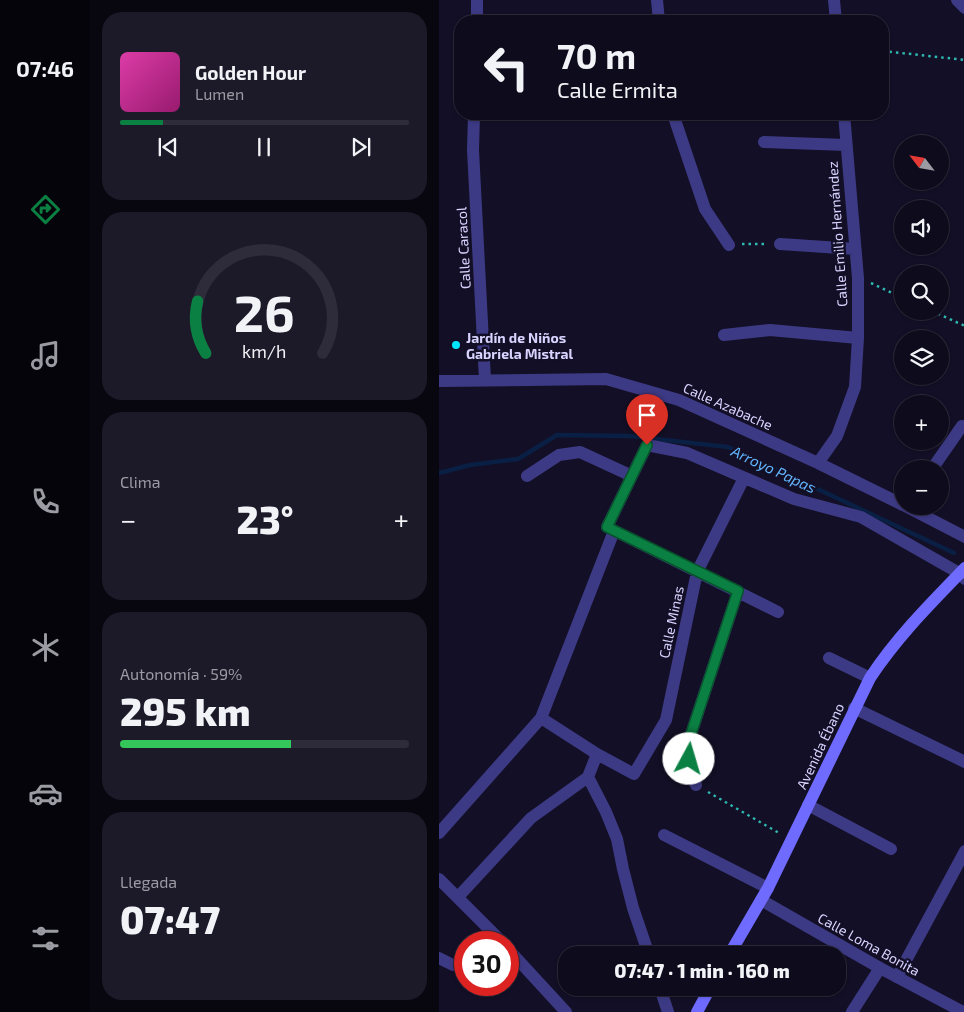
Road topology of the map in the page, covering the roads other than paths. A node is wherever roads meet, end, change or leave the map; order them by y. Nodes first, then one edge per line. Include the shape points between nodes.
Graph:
1 (477, 0) edge
2 (657, 0) edge
3 (834, 0) edge
4 (957, 0) edge
5 (964, 8) edge
6 (477, 15) edge
7 (658, 15) edge
8 (835, 15) edge
9 (474, 120) edge
10 (675, 120) edge
11 (844, 120) edge
12 (763, 142) dead end
13 (846, 146) junction
14 (729, 244) road end
15 (780, 244) road end
16 (855, 249) junction
17 (724, 335) dead end
18 (858, 338) junction
19 (485, 380) junction
20 (439, 381) edge
21 (962, 426) dead end
22 (938, 460) edge
23 (818, 463) junction
24 (527, 476) dead end
25 (632, 476) junction
26 (744, 478) junction
27 (894, 501) edge
28 (922, 515) edge
29 (611, 529) junction
30 (964, 537) edge
31 (697, 572) junction
32 (963, 573) edge
33 (738, 591) junction
34 (779, 612) dead end
35 (829, 658) dead end
36 (870, 678) junction
37 (854, 708) junction
38 (541, 718) junction
39 (597, 754) junction
40 (964, 762) edge
41 (588, 776) junction
42 (696, 785) road end
43 (809, 805) junction
44 (439, 833) edge
45 (664, 834) dead end
46 (891, 849) dead end
47 (964, 851) edge
48 (439, 879) edge
49 (768, 888) junction
50 (458, 897) junction
51 (761, 900) junction
52 (490, 931) edge
53 (646, 946) edge
54 (734, 946) edge
55 (439, 958) edge
56 (519, 961) edge
57 (453, 965) dead end
58 (880, 968) junction
59 (897, 977) junction
60 (663, 996) edge
61 (706, 996) edge
62 (566, 1012) edge
63 (668, 1012) edge
64 (697, 1012) edge
65 (851, 1012) edge
66 (963, 1012) edge

1 - 6 street
2 - 7 street
3 - 8 street
4 - 5 street
9 - 19 street, Calle Caracol
10 - 14 street via 705,209
11 - 13 street, Calle Emilio Hernández
12 - 13 street
13 - 16 street, Calle Emilio Hernández
15 - 16 street
16 - 18 street, Calle Emilio Hernández
17 - 18 street via 770,330
18 - 23 street, Calle Emilio Hernández via 855,388 837,436
19 - 20 street, Calle Azabache
19 - 23 street, Calle Azabache via 606,379 679,400
21 - 22 street
23 - 27 street, Calle Azabache
24 - 25 street via 559,455 580,452
25 - 26 street via 647,445 687,453
25 - 29 street
26 - 31 street, Calle Minas
26 - 32 street via 794,500 861,517
28 - 30 street, Calle Azabache
29 - 31 street
29 - 38 street
31 - 33 street
31 - 39 street, Calle Minas via 666,720 634,774
32 - 36 main road, Avenida Ébano via 908,628
33 - 34 street
33 - 42 street via 691,734 689,759
35 - 36 street
36 - 37 main road, Avenida Ébano
37 - 40 street
37 - 43 main road, Avenida Ébano
38 - 39 street
38 - 44 street
39 - 41 street
41 - 50 street via 531,818
41 - 53 street via 617,839 633,908
43 - 46 street
43 - 49 main road, Avenida Ébano
45 - 49 street
47 - 59 street
48 - 50 street
49 - 51 main road, Avenida Ébano
50 - 52 street
51 - 54 main road, Avenida Ébano
51 - 58 street, Calle Loma Bonita
55 - 57 street
56 - 62 street
58 - 59 street, Calle Loma Bonita
58 - 65 street
59 - 66 street, Calle Loma Bonita
60 - 63 street
61 - 64 main road

